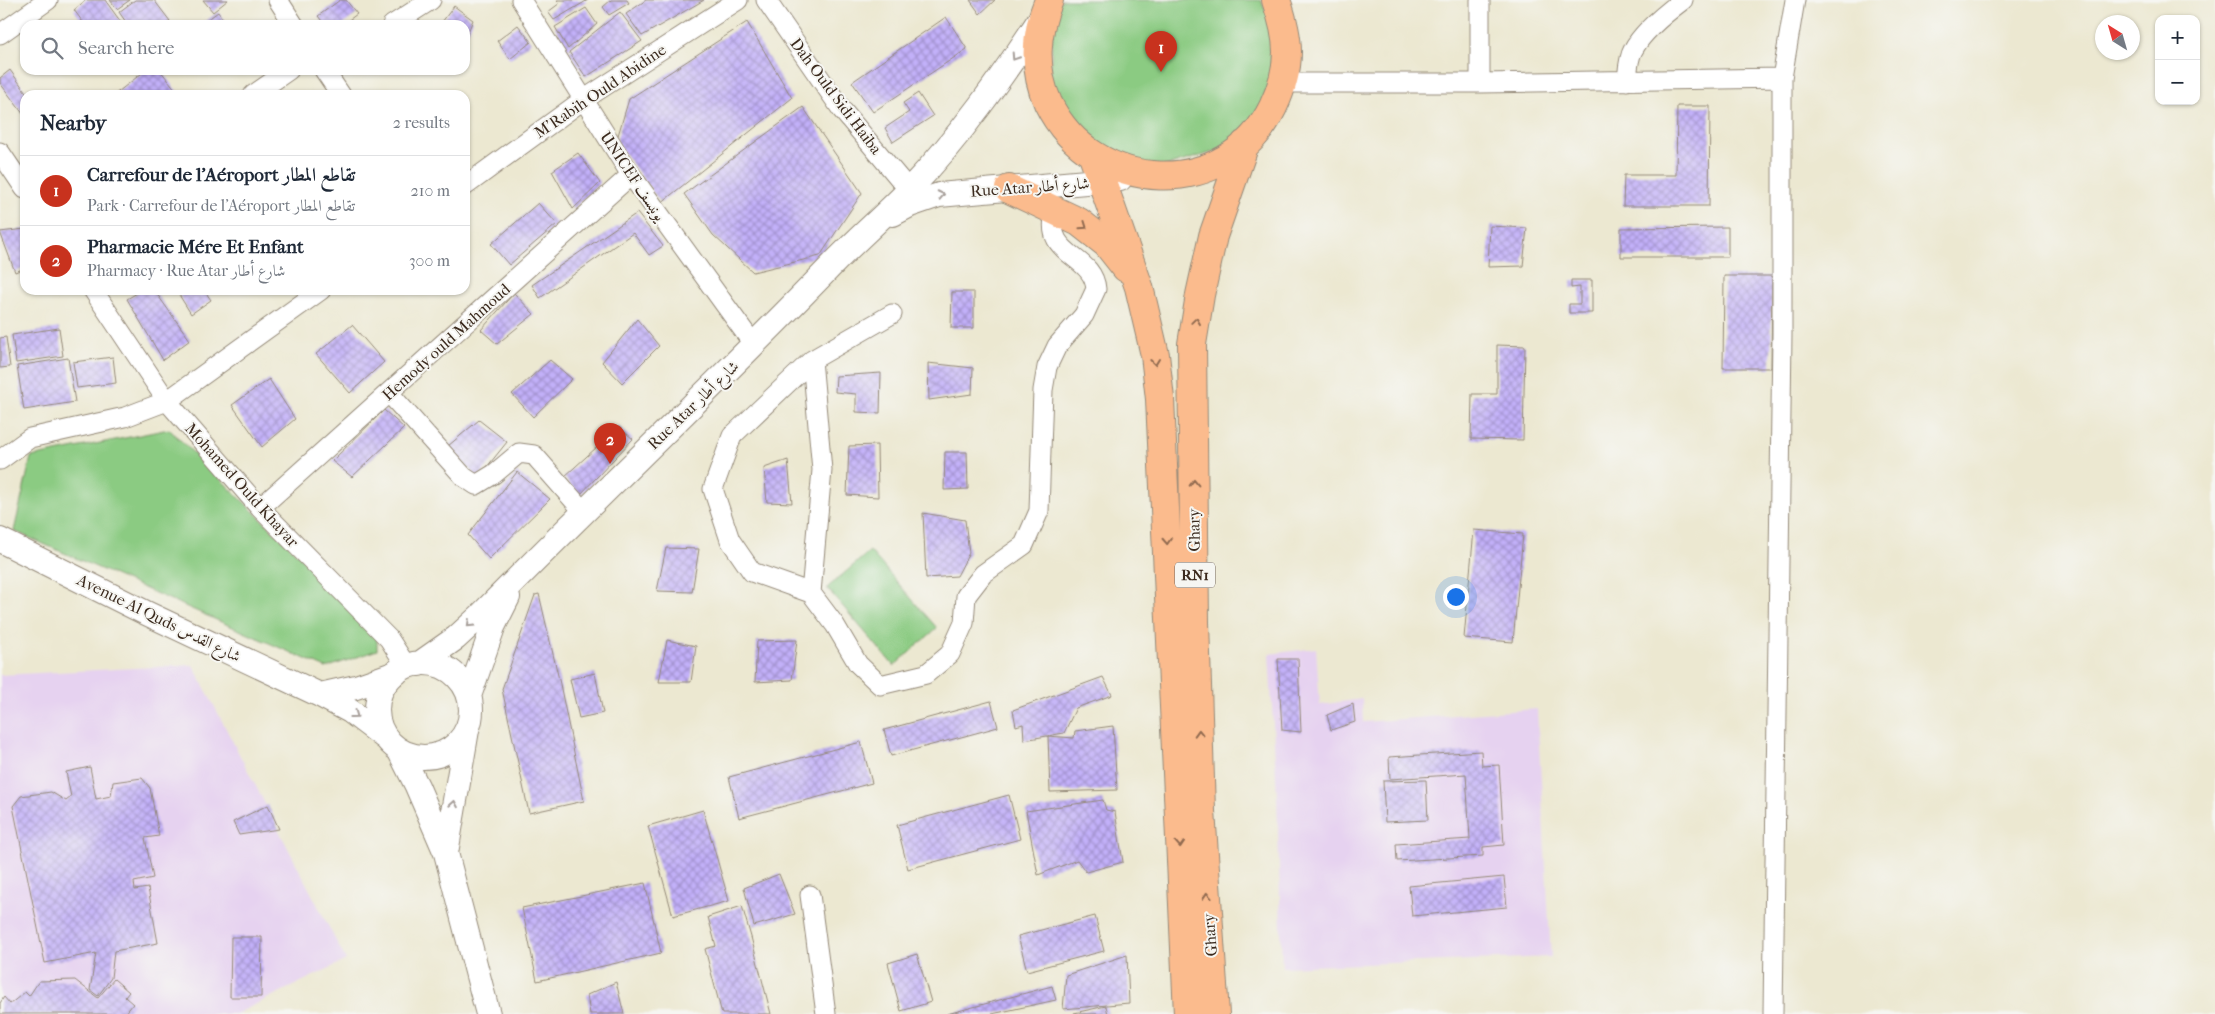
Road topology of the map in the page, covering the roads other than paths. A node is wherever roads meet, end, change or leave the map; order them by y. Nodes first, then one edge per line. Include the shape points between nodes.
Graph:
1 (48, 0) edge
2 (278, 0) edge
3 (430, 0) edge
4 (521, 0) edge
5 (738, 0) edge
6 (766, 0) edge
7 (1276, 0) edge
8 (1480, 0) edge
9 (1683, 0) edge
10 (1795, 0) edge
11 (1045, 8) edge
12 (291, 20) edge
13 (400, 20) edge
14 (0, 34) edge
15 (282, 75) edge
16 (327, 75) edge
17 (1782, 78) junction
18 (1627, 81) junction
19 (1283, 83) junction
20 (1480, 84) junction
21 (260, 90) edge
22 (338, 90) edge
23 (583, 100) junction
24 (1245, 144) junction
25 (0, 152) edge
26 (1093, 156) junction
27 (1142, 175) junction
28 (631, 176) junction
29 (20, 182) edge
30 (470, 182) edge
31 (1101, 182) junction
32 (1009, 189) junction
33 (909, 190) junction
34 (1056, 210) junction
35 (866, 230) junction
36 (1139, 287) junction
37 (96, 295) edge
38 (314, 295) edge
39 (892, 314) dead end
40 (754, 346) junction
41 (812, 360) junction
42 (389, 393) junction
43 (167, 401) junction
44 (0, 460) edge
45 (260, 508) junction
46 (584, 512) junction
47 (0, 540) edge
48 (517, 578) junction
49 (811, 593) junction
50 (407, 668) junction
51 (320, 694) junction
52 (469, 696) junction
53 (467, 730) junction
54 (393, 745) junction
55 (1190, 811) junction
56 (446, 852) junction
57 (810, 896) dead end
58 (488, 1014) edge
59 (826, 1014) edge
60 (1188, 1014) edge
61 (1215, 1014) edge
62 (1773, 1014) edge

1 - 14 street
2 - 12 street
3 - 13 street
4 - 23 street, UNICEF يونيسف
5 - 23 street, M'Rabih Ould Abidine
6 - 33 street, Dah Ould Sidi Haiba via 842,110
7 - 19 highway via 1284,25 1287,52
8 - 20 street
9 - 18 street via 1652,26 1633,49
10 - 17 street
11 - 26 highway via 1037,43 1044,95 1072,139
11 -> 33 street, Rue Atar شارع أطار via 998,82
15 - 21 street
16 - 22 street
17 - 18 street
17 - 62 street
18 - 20 street
19 - 20 street
19 - 24 highway via 1269,115
23 - 28 street, UNICEF يونيسف
23 - 30 street, M'Rabih Ould Abidine
24 - 27 highway via 1222,160 1197,171 1170,176
55 -> 24 highway, Ghary / RN1 via 1195,622 1192,344 1213,236
25 - 29 street
26 - 27 highway via 1116,168
26 - 31 highway, Ghary / RN1
27 - 31 street, Rue Atar شارع أطار
28 - 40 street, UNICEF يونيسف
28 - 42 street, Hemody ould Mahmoud
31 - 32 street, Rue Atar شارع أطار
31 - 36 highway, Ghary / RN1
32 - 34 highway
35 -> 32 street, Rue Atar شارع أطار via 910,205 939,195
33 - 35 street, Rue Atar شارع أطار
34 -> 36 highway via 1079,222 1107,244
34 - 49 street via 1054,236 1064,250 1090,272 1096,289 1089,308 1058,346 1047,367 1043,390 1038,511 1024,545 984,574 966,596 964,623 950,654 926,674 880,685 858,664
35 - 40 street, Rue Atar شارع أطار
36 -> 55 highway, Ghary / RN1 via 1155,355 1160,399 1171,619
37 - 43 street, Mohamed Ould Khayar
38 - 43 street
39 - 41 street
40 - 46 street, Rue Atar شارع أطار
41 - 49 street via 822,470
41 - 49 street via 732,436 713,490 730,540 752,572
42 - 45 street, Hemody ould Mahmoud
42 - 46 street via 464,477 476,485 520,453 534,455
43 - 44 street via 125,417 30,438
43 - 45 street, Mohamed Ould Khayar
45 - 50 street, Mohamed Ould Khayar via 389,639
46 - 48 street, Rue Atar شارع أطار
47 - 51 street, Avenue Al Quds شارع القدس
48 -> 50 street, Rue Atar شارع أطار via 456,638
48 - 52 street, Rue Atar شارع أطار via 493,627
50 - 51 street via 356,687
50 - 52 street via 435,665 450,671 462,682
50 - 54 street via 384,688 378,705 379,723
51 -> 54 street, Avenue Al Quds شارع القدس
52 - 53 street via 471,718
53 - 54 street via 445,753 430,757 414,756
56 -> 53 street
54 - 56 street via 418,786
55 -> 60 highway, Ghary / RN1
61 -> 55 highway, Ghary / RN1
56 - 58 street
57 - 59 street

